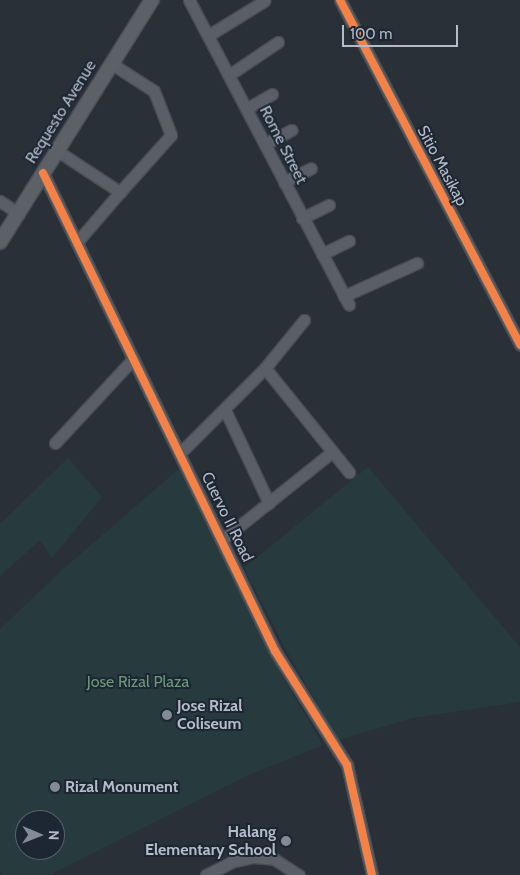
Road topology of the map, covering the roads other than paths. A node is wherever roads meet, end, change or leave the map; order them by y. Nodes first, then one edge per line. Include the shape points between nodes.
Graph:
1 (152, 0) edge
2 (190, 0) edge
3 (340, 0) edge
4 (264, 1) edge
5 (208, 35) junction
6 (278, 42) dead end
7 (112, 64) junction
8 (229, 75) junction
9 (272, 94) dead end
10 (246, 109) junction
11 (291, 130) dead end
12 (264, 144) junction
13 (56, 150) junction
14 (311, 168) dead end
15 (43, 173) junction
16 (284, 182) junction
17 (120, 192) junction
18 (0, 201) edge
19 (329, 205) dead end
20 (19, 214) junction
21 (302, 218) junction
22 (349, 241) dead end
23 (0, 242) edge
24 (77, 242) junction
25 (322, 254) junction
26 (417, 264) dead end
27 (304, 320) dead end
28 (520, 345) edge
29 (134, 359) junction
30 (265, 368) junction
31 (225, 410) junction
32 (55, 443) dead end
33 (181, 452) junction
34 (332, 452) junction
35 (349, 472) dead end
36 (269, 503) junction
37 (223, 539) junction
38 (295, 874) edge
39 (206, 875) edge
40 (372, 875) edge

1 - 7 main road, Requesto Avenue
2 - 5 street, Rome Street
3 - 28 street, Sitio Masikap
4 - 5 street
5 - 8 street, Rome Street
6 - 8 street
7 - 13 main road, Requesto Avenue
7 - 17 street via 154,91 171,135
8 - 10 street, Rome Street
9 - 10 street
10 - 12 street, Rome Street
11 - 12 street
12 - 16 street, Rome Street
13 - 15 main road, Requesto Avenue
13 - 17 street
14 - 16 street
15 - 20 main road, Requesto Avenue
15 - 24 street, Cuervo II Road
16 - 21 street, Rome Street
17 - 24 street
18 - 20 street
19 - 21 street
20 - 23 main road, Requesto Avenue
21 - 25 street, Rome Street
22 - 25 street
24 - 29 street, Cuervo II Road
25 - 26 street, Rome Street via 347,300
27 - 30 street
29 - 32 street
29 - 33 street, Cuervo II Road
30 - 31 street
30 - 34 street
31 - 33 street
31 - 36 street
33 - 37 street, Cuervo II Road
34 - 35 street
34 - 36 street
36 - 37 street
37 - 40 street, Cuervo II Road via 275,651 347,765
38 - 39 street via 274,859 253,857 231,862

